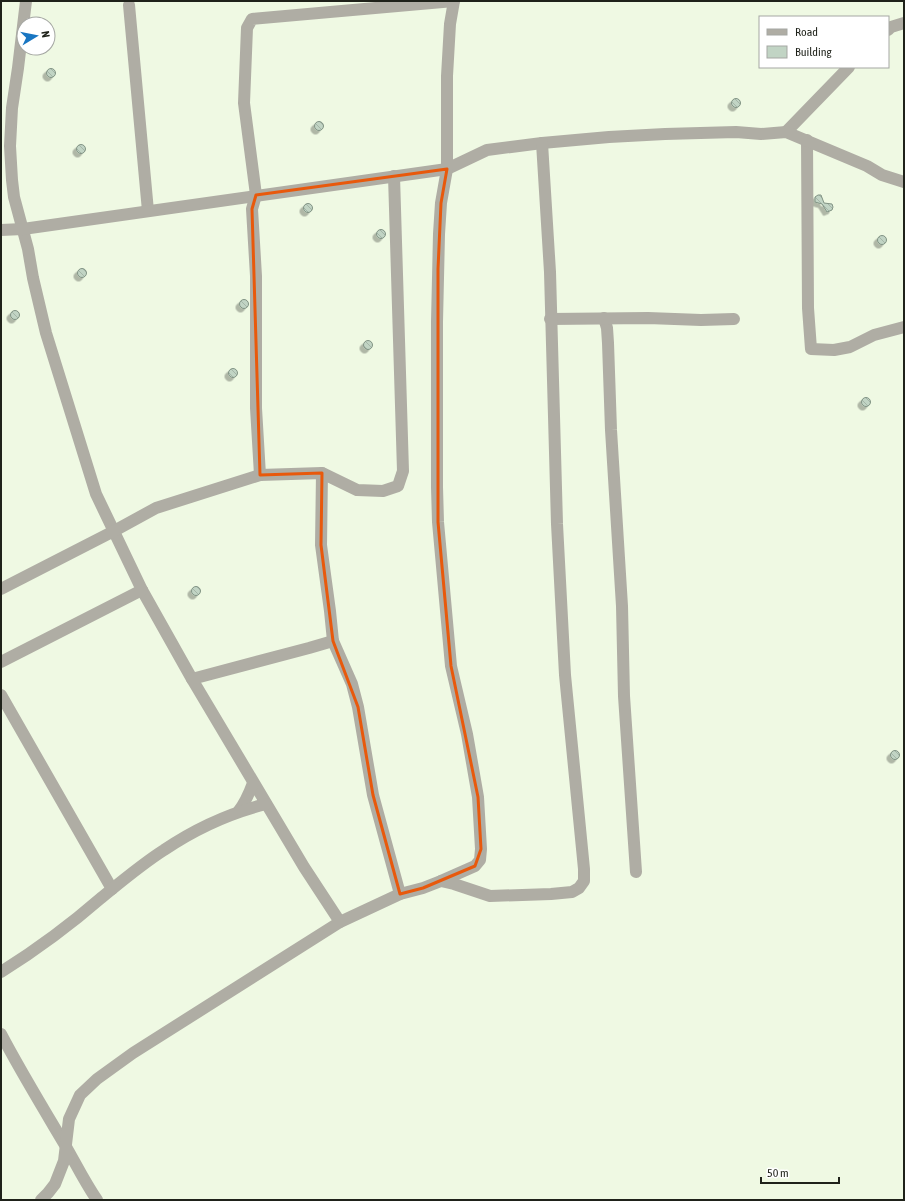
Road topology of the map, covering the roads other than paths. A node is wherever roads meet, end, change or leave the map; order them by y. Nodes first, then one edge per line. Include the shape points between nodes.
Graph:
1 (26, 1) edge
2 (454, 1) edge
3 (129, 4) dead end
4 (904, 23) edge
5 (889, 29) edge
6 (849, 68) edge
7 (786, 132) junction
8 (807, 140) junction
9 (542, 143) junction
10 (447, 169) junction
11 (394, 176) junction
12 (904, 182) edge
13 (256, 195) junction
14 (148, 211) junction
15 (23, 229) junction
16 (1, 230) edge
17 (604, 318) junction
18 (550, 319) junction
19 (734, 319) dead end
20 (904, 327) edge
21 (322, 473) junction
22 (260, 475) junction
23 (114, 531) junction
24 (1, 589) edge
25 (142, 590) junction
26 (333, 641) junction
27 (1, 662) edge
28 (192, 679) junction
29 (1, 695) edge
30 (253, 783) junction
31 (266, 804) junction
32 (238, 812) junction
33 (636, 872) dead end
34 (440, 880) junction
35 (112, 889) junction
36 (400, 894) junction
37 (340, 922) junction
38 (1, 972) edge
39 (1, 1034) edge
40 (65, 1146) junction
41 (40, 1200) edge
42 (97, 1200) edge

1 - 15 street via 12,102 10,146 13,191
2 - 10 street via 447,76
2 - 13 street via 252,19 247,28 244,103
3 - 14 street
4 - 5 street
6 - 7 street
7 - 8 street
7 - 9 street via 665,134
8 - 12 street via 882,175
8 - 20 street via 808,308 811,349 843,349 874,335
9 - 10 street via 487,150
9 - 18 street via 550,272
10 - 11 street
10 - 34 street via 441,203 438,269 438,522 452,666 478,797 481,849 480,860 475,866
11 - 13 street via 329,187
11 - 21 street via 403,471 398,486 383,491 357,490
13 - 14 street
13 - 22 street via 252,209
14 - 15 street
15 - 16 street
15 - 23 street via 46,333 96,494
17 - 18 street
17 - 19 street
17 - 33 street via 608,343 622,606 624,696
18 - 34 street via 565,675 584,881 572,892 490,896
21 - 22 street
21 - 26 street via 321,545
22 - 23 street via 156,508
23 - 24 street
23 - 25 street
25 - 27 street
25 - 28 street
26 - 28 street
26 - 36 street via 352,684 373,795
28 - 30 street
29 - 35 street
30 - 31 street
30 - 32 street via 246,801
31 - 32 street
31 - 37 street
32 - 35 street via 184,837
34 - 36 street
35 - 38 street via 33,952
36 - 37 street
37 - 40 street via 133,1053 97,1079 80,1095 73,1107
39 - 40 street
40 - 41 street via 64,1161 55,1184
40 - 42 street

